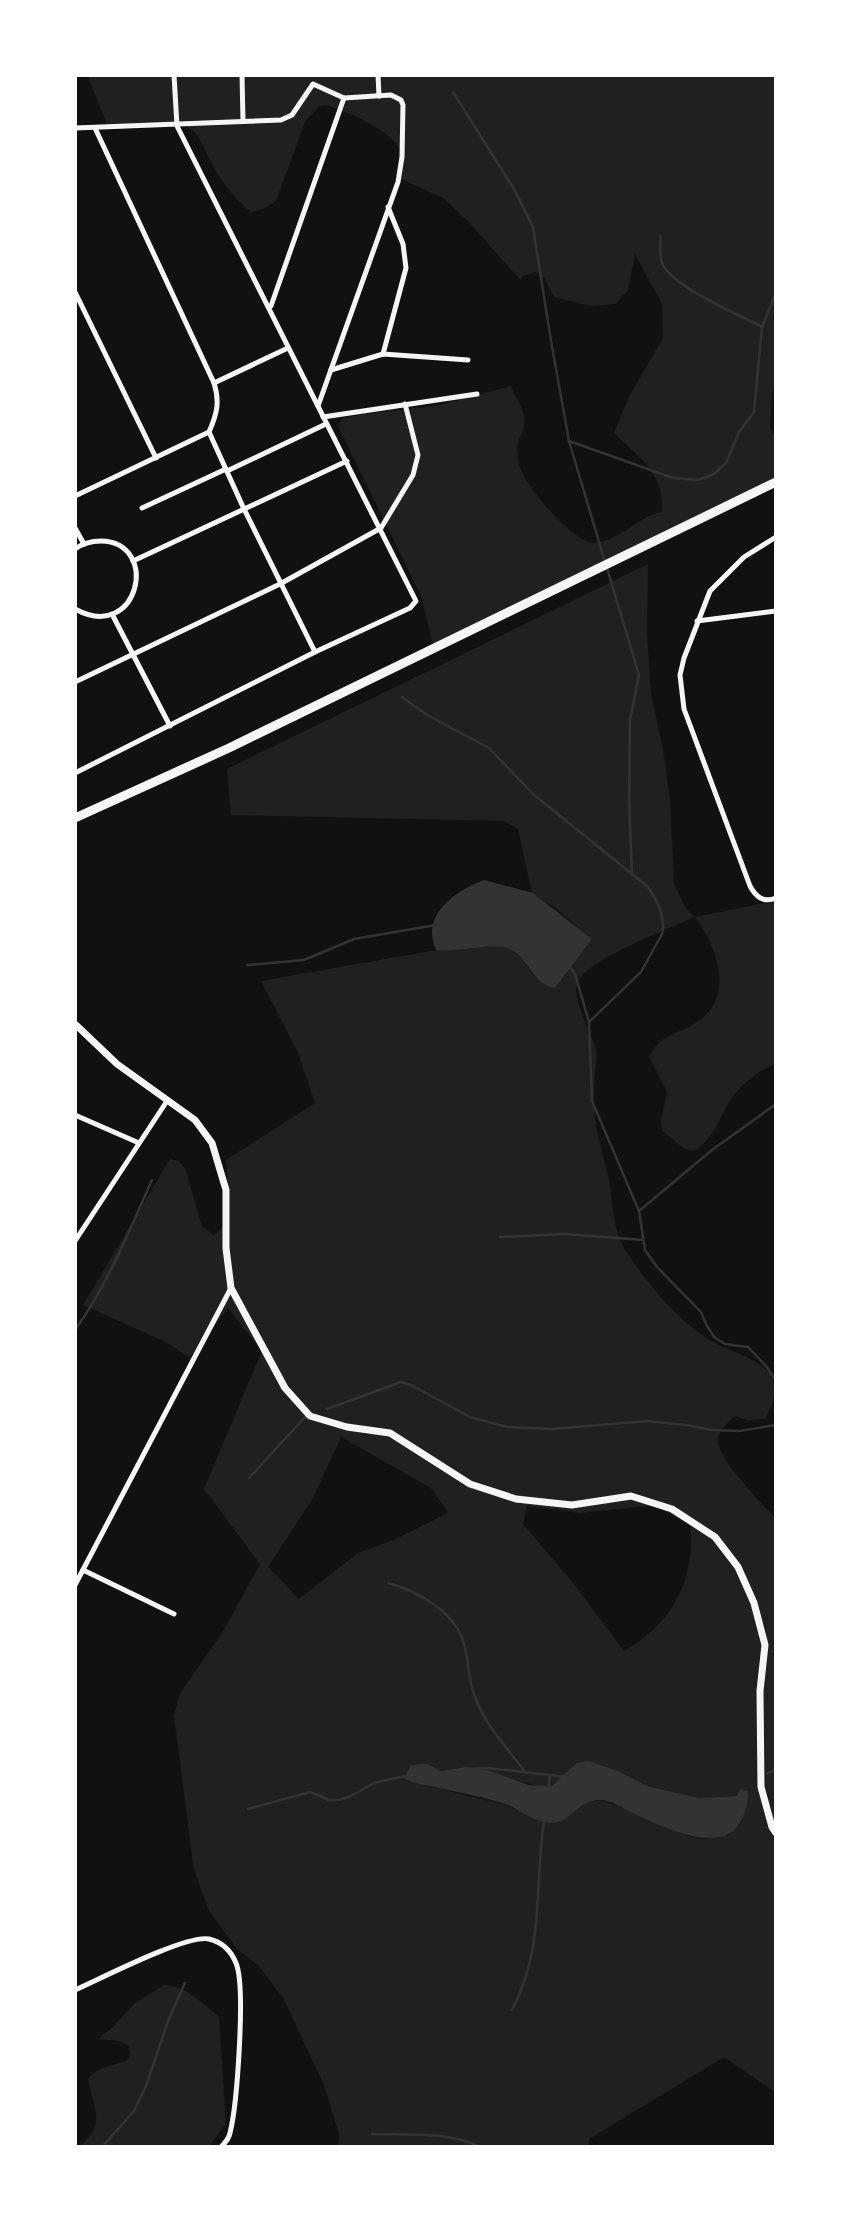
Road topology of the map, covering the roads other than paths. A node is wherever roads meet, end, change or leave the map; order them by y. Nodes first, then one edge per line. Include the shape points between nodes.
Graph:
1 (174, 75) edge
2 (242, 75) edge
3 (313, 75) edge
4 (379, 75) edge
5 (313, 84) junction
6 (379, 96) junction
7 (344, 98) junction
8 (243, 121) junction
9 (177, 125) junction
10 (75, 128) edge
11 (95, 128) junction
12 (388, 207) junction
13 (75, 292) edge
14 (270, 307) junction
15 (75, 310) edge
16 (85, 313) junction
17 (288, 348) junction
18 (383, 354) junction
19 (468, 360) dead end
20 (331, 370) junction
21 (215, 383) junction
22 (477, 394) dead end
23 (405, 404) junction
24 (318, 406) junction
25 (323, 417) junction
26 (326, 424) junction
27 (209, 432) junction
28 (156, 458) junction
29 (347, 461) junction
30 (226, 470) junction
31 (776, 482) edge
32 (75, 496) edge
33 (142, 508) dead end
34 (244, 509) junction
35 (75, 528) edge
36 (381, 528) junction
37 (776, 537) edge
38 (84, 544) junction
39 (75, 549) edge
40 (133, 561) junction
41 (280, 584) junction
42 (75, 608) edge
43 (776, 611) edge
44 (112, 614) junction
45 (697, 621) junction
46 (315, 652) junction
47 (134, 654) junction
48 (75, 682) edge
49 (170, 726) junction
50 (75, 773) edge
51 (75, 818) edge
52 (776, 898) edge
53 (75, 1024) edge
54 (167, 1101) junction
55 (75, 1115) edge
56 (139, 1143) junction
57 (75, 1241) edge
58 (231, 1288) junction
59 (83, 1570) junction
60 (75, 1586) edge
61 (174, 1614) dead end
62 (776, 1833) edge
63 (75, 1990) edge
64 (221, 2147) edge

1 - 9 street
2 - 8 street
3 - 5 street
4 - 6 street
5 - 7 street
5 - 8 street via 292,114 281,120
6 - 7 street
6 - 12 street via 398,97 403,105 401,171
7 - 14 street
8 - 9 street
9 - 11 street
9 - 14 street
10 - 11 street
11 - 21 street
12 - 18 street via 403,244 406,268
12 - 20 street
13 - 16 street
14 - 17 street
15 - 16 street
16 - 28 street
17 - 21 street
17 - 24 street
18 - 19 street
18 - 20 street
20 - 24 street
21 - 27 street via 217,411
22 - 23 street
23 - 25 street
23 - 36 street via 418,455 413,475
24 - 25 street
25 - 26 street
26 - 29 street
26 - 30 street
27 - 28 street
27 - 30 street
28 - 32 street
29 - 34 street
29 - 36 street
30 - 33 street
30 - 34 street
31 - 51 main road
34 - 40 street
34 - 41 street
35 - 38 street
36 - 41 street
36 - 46 street via 416,601 411,608
37 - 45 street via 726,573 710,591
38 - 39 street
38 - 40 street via 114,543
40 - 44 street via 135,592
41 - 46 street
41 - 47 street
42 - 44 street via 88,615
43 - 45 street
44 - 47 street
45 - 52 street via 680,675 684,709 750,886 758,897
46 - 49 street
47 - 48 street
47 - 49 street
49 - 50 street
53 - 54 street via 117,1064
54 - 56 street
54 - 58 street via 195,1120 212,1143 226,1190
55 - 56 street
56 - 57 street
58 - 59 street
58 - 62 street via 285,1388 310,1416 390,1433 470,1484 516,1499 572,1505 631,1496 672,1509 715,1537 738,1567 765,1645 760,1691 761,1787
59 - 60 street
59 - 61 street
63 - 64 street via 195,1940 209,1939 229,1949 240,1988 237,2075 230,2135

